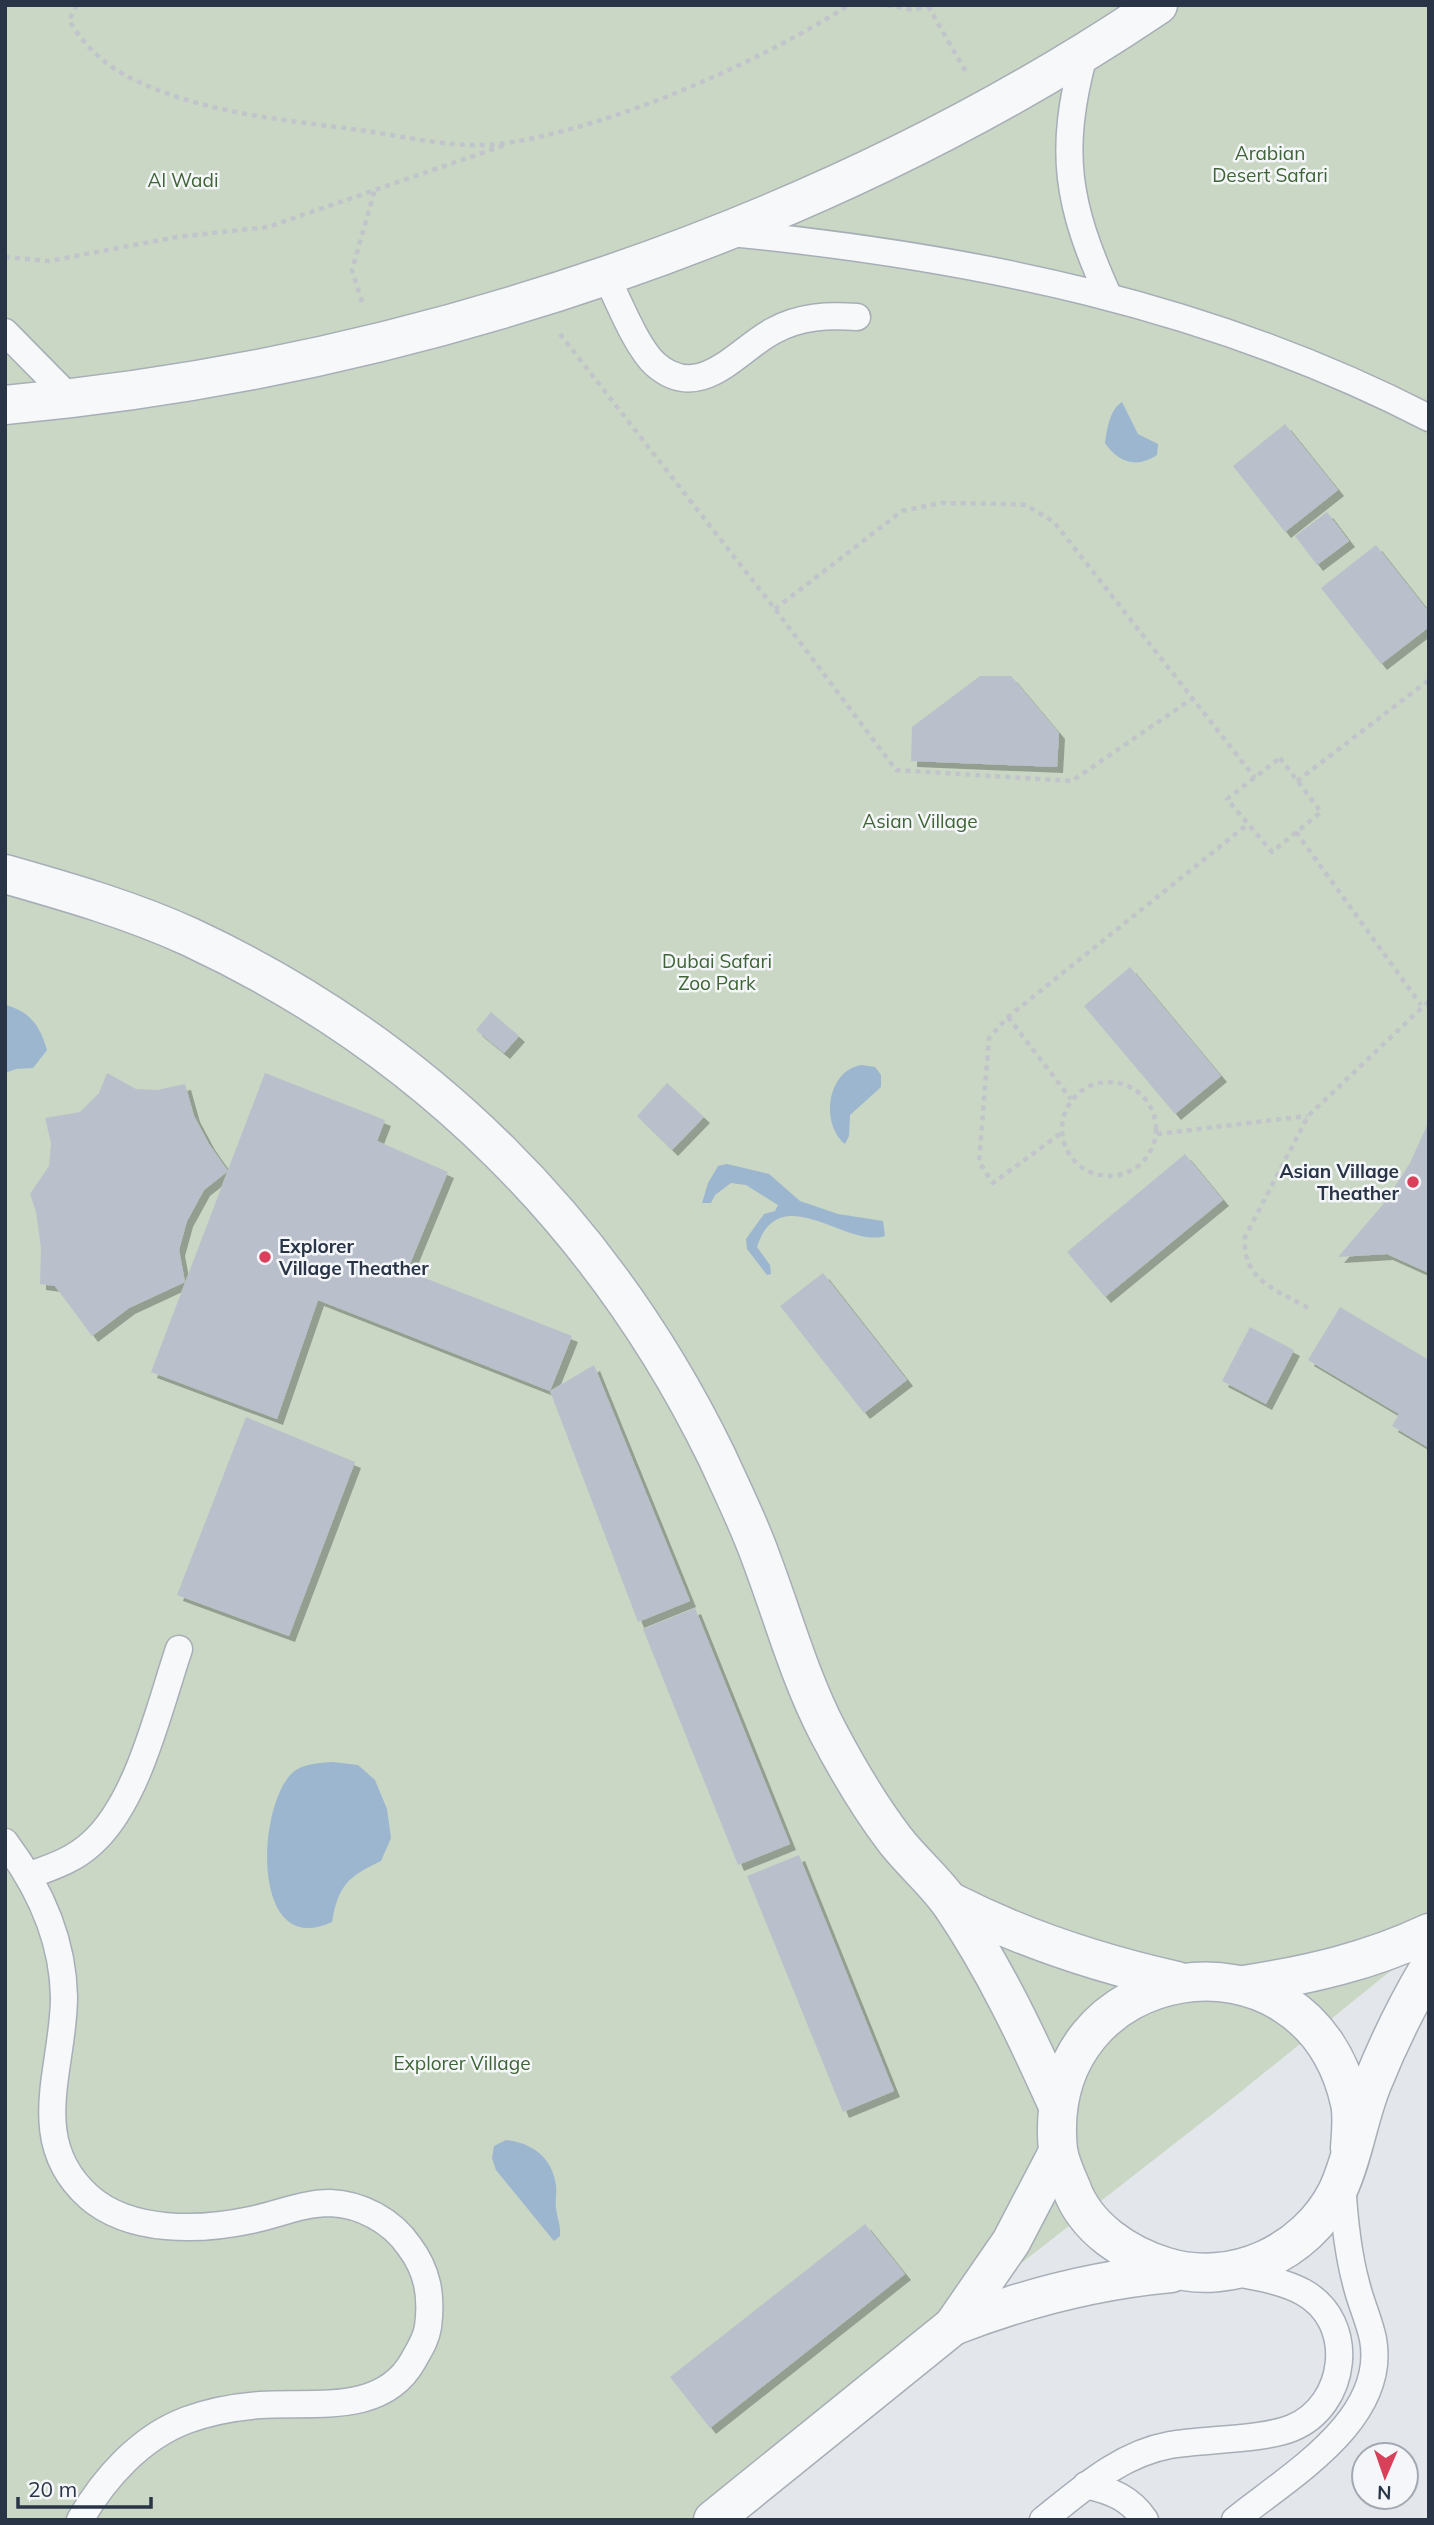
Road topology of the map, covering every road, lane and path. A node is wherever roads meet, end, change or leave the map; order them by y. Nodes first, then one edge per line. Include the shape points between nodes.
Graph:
1 (77, 5) edge
2 (849, 5) edge
3 (887, 5) edge
4 (1158, 5) edge
5 (930, 6) edge
6 (1084, 55) junction
7 (987, 109) junction
8 (510, 143) junction
9 (376, 189) junction
10 (723, 232) junction
11 (5, 257) edge
12 (605, 274) junction
13 (1108, 295) junction
14 (531, 298) junction
15 (857, 317) dead end
16 (5, 332) edge
17 (374, 343) junction
18 (71, 399) junction
19 (5, 405) edge
20 (1429, 418) edge
21 (775, 609) junction
22 (1429, 680) edge
23 (1193, 698) junction
24 (1255, 778) junction
25 (1297, 781) junction
26 (1248, 824) junction
27 (1296, 832) junction
28 (5, 874) edge
29 (1429, 1001) edge
30 (1421, 1005) junction
31 (1008, 1017) junction
32 (1071, 1099) junction
33 (1308, 1116) junction
34 (1060, 1134) junction
35 (1157, 1134) junction
36 (1308, 1308) dead end
37 (180, 1650) dead end
38 (5, 1842) edge
39 (30, 1875) junction
40 (949, 1901) junction
41 (1429, 1933) edge
42 (1429, 1968) edge
43 (1179, 1982) junction
44 (1244, 1985) junction
45 (1058, 2106) junction
46 (1058, 2152) junction
47 (1346, 2162) junction
48 (1184, 2272) junction
49 (1229, 2272) junction
50 (953, 2326) junction
51 (1086, 2485) junction
52 (80, 2520) edge
53 (713, 2520) edge
54 (1043, 2520) edge
55 (1146, 2520) edge
56 (1235, 2520) edge

1 - 8 path via 69,20 100,59 172,96 250,114 411,137
2 - 8 path via 800,36 656,99 573,129
3 - 5 path via 913,10
4 - 6 street
5 - 7 path
6 - 7 street
6 - 13 lane via 1071,103 1071,188 1086,248
7 - 10 street via 888,160
8 - 9 path
9 - 11 path via 268,226 49,261
9 - 17 path via 352,270
10 - 12 street
10 - 13 lane via 927,257
12 - 14 street
12 - 15 lane via 655,364 679,377 706,376 730,364 772,331 799,320
13 - 20 lane via 1216,328
14 - 17 street
14 - 21 path
16 - 18 lane
17 - 18 street via 188,382
18 - 19 street
21 - 23 path via 896,770 1072,781
21 - 23 path via 902,511 941,503 1026,505 1054,522
22 - 25 path
23 - 24 path
24 - 25 path via 1280,758
24 - 26 path via 1227,799
25 - 27 path via 1321,812
26 - 27 path via 1272,852
26 - 31 path
27 - 30 path
28 - 40 street via 87,897 188,936 284,985 375,1044 460,1112 537,1188 606,1271 666,1361 755,1543 815,1706 852,1777 897,1842
29 - 30 path
30 - 33 path
31 - 32 path
31 - 34 path via 989,1038 979,1161 993,1183
32 - 34 path
32 - 35 path via 1090,1084 1115,1081 1138,1090 1153,1109
33 - 35 path
33 - 36 path via 1245,1237 1244,1258 1258,1279
34 - 35 path via 1069,1156 1086,1171 1108,1177 1131,1171 1148,1156
37 - 39 lane via 130,1789 114,1819 91,1844 63,1863
38 - 39 lane
39 - 52 lane via 55,1935 64,1996 51,2131 65,2167 90,2197 123,2217 161,2225 206,2226 330,2203 368,2211 399,2232 422,2263 431,2299 427,2337 408,2371 379,2395 343,2404 225,2409 184,2420 119,2466
40 - 43 street via 1003,1929 1061,1951
40 - 45 street via 1007,2001
41 - 44 street via 1358,1961
42 - 47 street via 1386,2051
43 - 44 street via 1212,1980
43 - 45 street via 1135,1996 1098,2024 1071,2062
44 - 47 street via 1283,2002 1315,2029 1339,2065 1351,2105
45 - 46 street
46 - 48 street via 1074,2196 1101,2232 1139,2259
46 - 50 street via 1011,2242
47 - 49 street via 1337,2192 1311,2229 1274,2257
47 - 56 lane via 1348,2245 1373,2339 1374,2367 1367,2395 1353,2420 1333,2440
48 - 49 street
48 - 50 street via 1066,2288
49 - 51 lane via 1287,2285 1304,2292 1325,2311 1338,2338 1340,2364 1332,2392 1315,2414 1291,2429 1168,2445 1111,2468
50 - 53 street
51 - 54 lane
51 - 55 lane via 1113,2491

